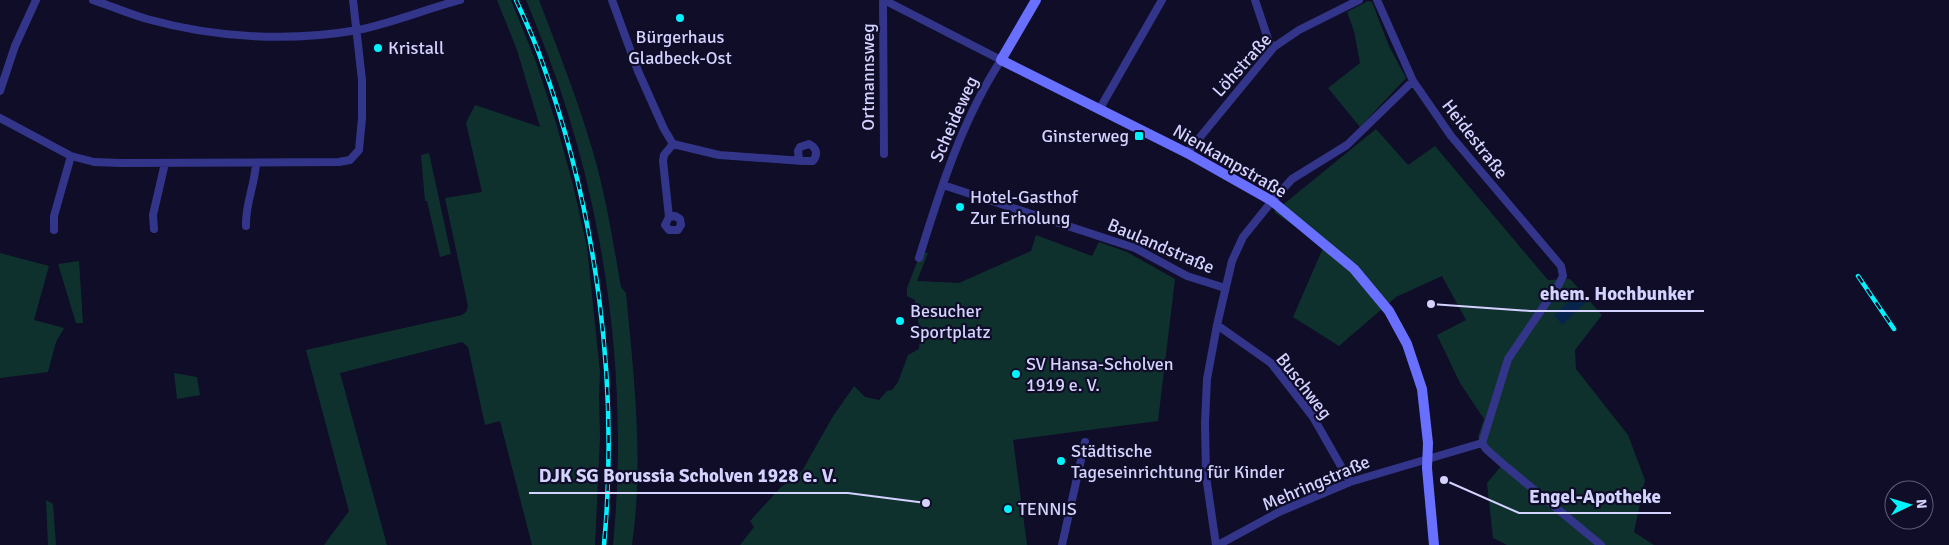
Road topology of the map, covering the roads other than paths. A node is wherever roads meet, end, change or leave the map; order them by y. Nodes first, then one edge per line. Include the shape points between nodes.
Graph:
1 (36, 0) edge
2 (93, 0) edge
3 (353, 0) edge
4 (612, 0) edge
5 (884, 0) edge
6 (1036, 0) edge
7 (1162, 0) edge
8 (1254, 0) edge
9 (1359, 0) edge
10 (1377, 0) edge
11 (458, 1) edge
12 (357, 30) junction
13 (1274, 46) junction
14 (1001, 60) junction
15 (1413, 81) junction
16 (0, 91) edge
17 (1099, 110) junction
18 (0, 118) edge
19 (673, 144) junction
20 (1187, 153) junction
21 (884, 154) dead end
22 (71, 156) junction
23 (799, 160) dead end
24 (165, 163) junction
25 (256, 163) junction
26 (943, 185) junction
27 (1272, 201) junction
28 (669, 217) dead end
29 (246, 226) dead end
30 (154, 229) dead end
31 (54, 230) dead end
32 (919, 258) dead end
33 (1225, 288) junction
34 (1216, 325) junction
35 (1085, 442) dead end
36 (1482, 443) junction
37 (1428, 458) junction
38 (1350, 482) junction
39 (1062, 545) edge
40 (1217, 545) edge
41 (1434, 545) edge
42 (1601, 545) edge

1 - 16 street
2 - 12 street via 182,28 226,34 267,37
3 - 12 street
4 - 19 street via 638,71
5 - 14 street
5 - 21 street, Ortmannsweg
6 - 14 street, Scheideweg
7 - 17 street
8 - 13 street via 1269,42
9 - 13 street, Löhstraße
10 - 15 street, Heidestraße
11 - 12 street
12 - 25 street via 362,80 359,150 350,160 339,162
13 - 20 street, Löhstraße
14 - 17 street, Nienkampstraße
14 - 26 street, Scheideweg via 978,96
15 - 27 street via 1347,145 1292,179
15 - 36 street, Heidestraße via 1451,136 1561,266 1563,276 1508,358
17 - 20 street, Nienkampstraße
18 - 22 street
19 - 23 street via 718,155
19 - 28 street via 663,161
20 - 27 street, Nienkampstraße
22 - 24 street via 108,163
22 - 31 street via 54,216
24 - 25 street
24 - 30 street via 153,215
25 - 29 street via 245,214
26 - 32 street, Scheideweg
26 - 33 street, Baulandstraße via 1127,245 1187,276
27 - 33 street via 1243,237
27 - 37 street, Nienkampstraße via 1354,269 1389,311 1407,344 1422,389
33 - 34 street
34 - 38 street, Buschweg via 1271,362 1313,418
34 - 40 street via 1207,379 1205,423 1206,476
35 - 39 street
36 - 37 street, Mehringstraße
36 - 42 street
37 - 38 street, Mehringstraße
37 - 41 street, Nienkampstraße
38 - 40 street, Mehringstraße via 1279,512

